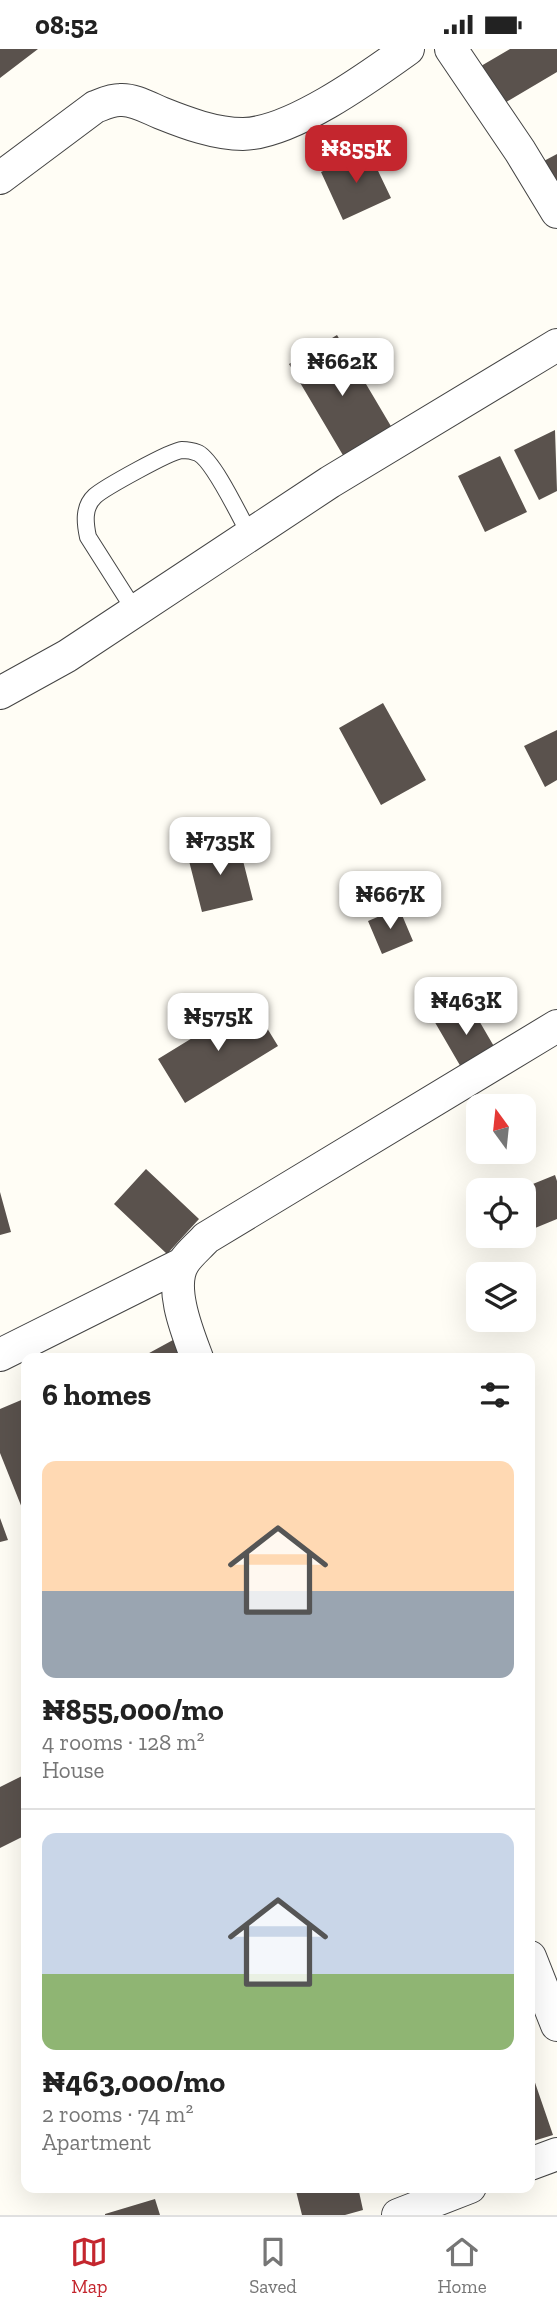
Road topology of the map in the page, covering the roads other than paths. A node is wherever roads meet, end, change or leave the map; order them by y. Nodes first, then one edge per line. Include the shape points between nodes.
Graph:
1 (408, 49) edge
2 (451, 49) edge
3 (0, 178) edge
4 (557, 212) edge
5 (557, 345) edge
6 (250, 535) junction
7 (135, 611) junction
8 (0, 693) edge
9 (557, 1026) edge
10 (182, 1264) junction
11 (195, 1353) edge
12 (0, 1355) edge
13 (535, 1970) edge
14 (557, 2025) edge
15 (557, 2154) edge
16 (535, 2162) edge
17 (455, 2193) edge
18 (398, 2215) edge

1 - 3 street via 353,88 283,124 245,134 184,122 129,100 110,101 95,107
2 - 4 street
5 - 6 street
6 - 7 street
6 - 7 lane via 211,465 184,449 95,496 87,508 88,537
7 - 8 street
9 - 10 street via 206,1238
10 - 11 street via 178,1288 182,1319
10 - 12 street
13 - 14 street
15 - 16 street
17 - 18 street

